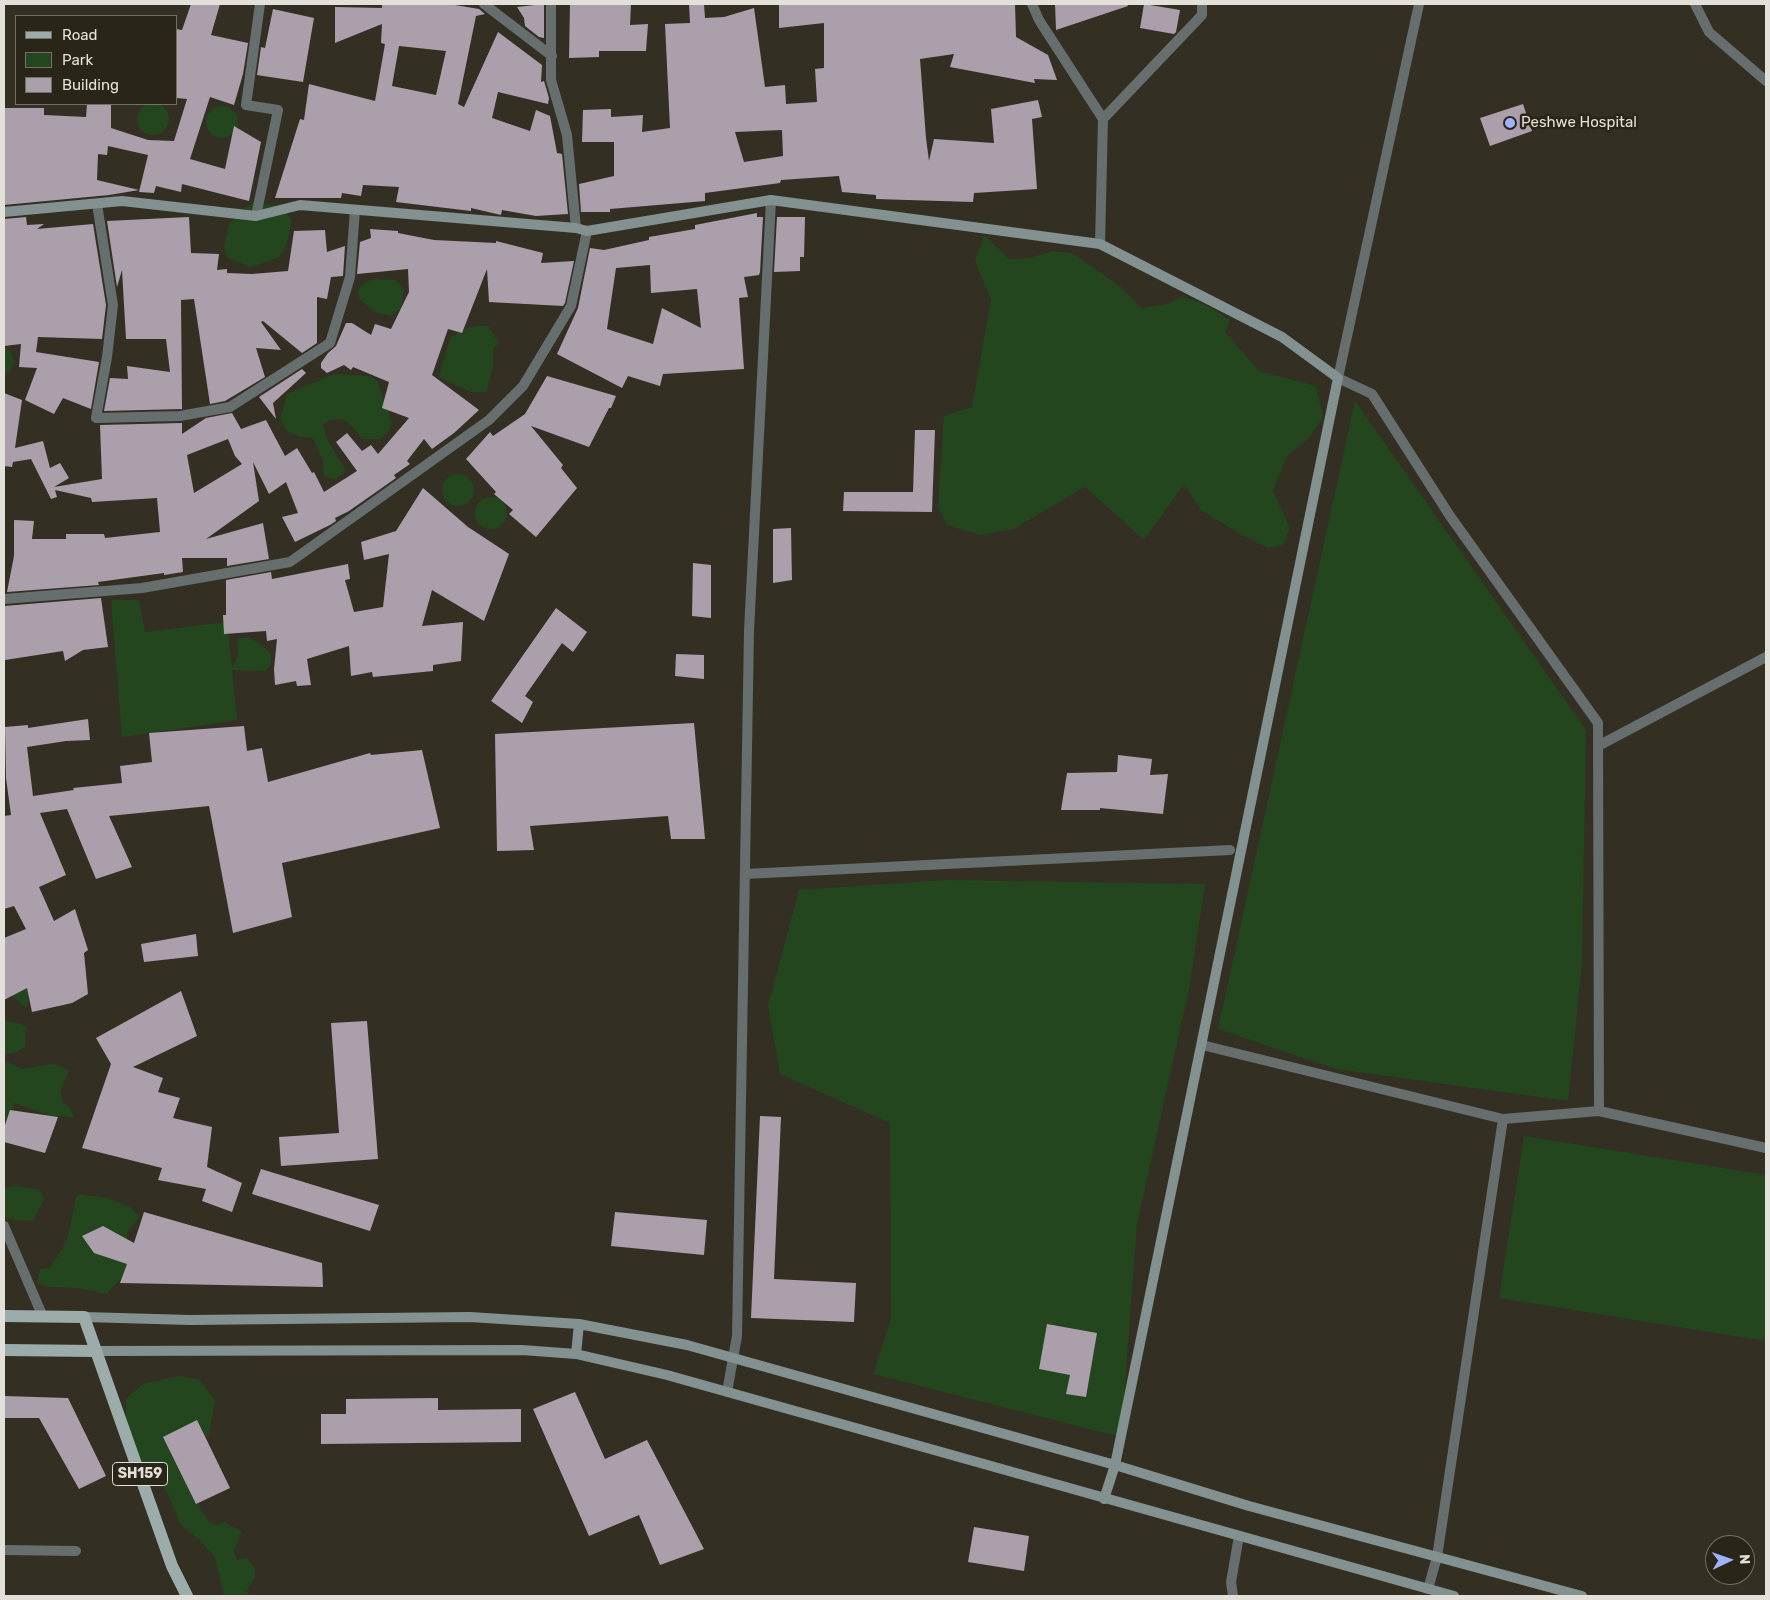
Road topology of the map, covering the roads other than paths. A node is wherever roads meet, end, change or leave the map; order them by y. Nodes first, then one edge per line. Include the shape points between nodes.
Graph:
1 (260, 4) edge
2 (484, 4) edge
3 (551, 4) edge
4 (1032, 4) edge
5 (1202, 4) edge
6 (1419, 4) edge
7 (1695, 4) edge
8 (552, 56) junction
9 (1766, 81) edge
10 (1103, 120) junction
11 (771, 200) junction
12 (97, 204) junction
13 (355, 210) junction
14 (4, 212) edge
15 (256, 216) junction
16 (576, 228) junction
17 (587, 231) junction
18 (1100, 244) junction
19 (1338, 378) junction
20 (4, 599) edge
21 (1766, 657) edge
22 (1598, 746) junction
23 (1230, 850) dead end
24 (744, 874) junction
25 (1202, 1045) junction
26 (1599, 1111) junction
27 (1503, 1119) junction
28 (1766, 1148) edge
29 (4, 1226) edge
30 (4, 1316) edge
31 (43, 1317) junction
32 (84, 1317) junction
33 (579, 1324) junction
34 (4, 1350) edge
35 (96, 1351) junction
36 (576, 1354) junction
37 (734, 1359) junction
38 (727, 1392) junction
39 (1115, 1466) junction
40 (1104, 1499) junction
41 (1239, 1536) junction
42 (4, 1550) edge
43 (76, 1551) dead end
44 (1437, 1557) junction
45 (1428, 1589) junction
46 (187, 1596) edge
47 (1233, 1596) edge
48 (1454, 1596) edge
49 (1582, 1596) edge

1 - 15 street via 246,105 278,110
2 - 8 street
3 - 8 street
4 - 10 street
5 - 10 street via 1202,15
6 - 19 street
7 - 9 street via 1709,32
8 - 16 street via 551,80 567,136
10 - 18 street
11 - 17 main road
11 - 18 main road
11 - 24 street via 749,631
12 - 13 street via 113,305 96,418 180,416 230,407 330,343 350,277
12 - 14 main road
12 - 15 main road via 122,201
13 - 15 main road via 300,205
13 - 16 main road
16 - 17 main road
17 - 20 street via 571,306 523,386 490,420 290,562 142,588
18 - 19 main road via 1282,337
19 - 22 street via 1372,394 1450,516 1598,723
19 - 25 main road
21 - 22 street
22 - 26 street
23 - 24 street
24 - 37 street
25 - 27 street
25 - 39 main road
26 - 27 street
26 - 28 street
27 - 44 street
29 - 31 street
30 - 31 main road
31 - 32 main road
32 - 33 main road via 190,1320 470,1318
32 - 35 main road, SH159
33 - 36 main road
33 - 37 main road via 687,1345
34 - 35 main road
35 - 36 main road via 522,1350
35 - 46 main road, SH159 via 172,1566
36 - 38 main road
37 - 38 street
37 - 39 main road
38 - 40 main road
39 - 40 main road
39 - 44 main road
40 - 41 main road
41 - 45 main road
41 - 47 street via 1231,1582
42 - 43 street
44 - 45 street
44 - 49 main road
45 - 48 main road

